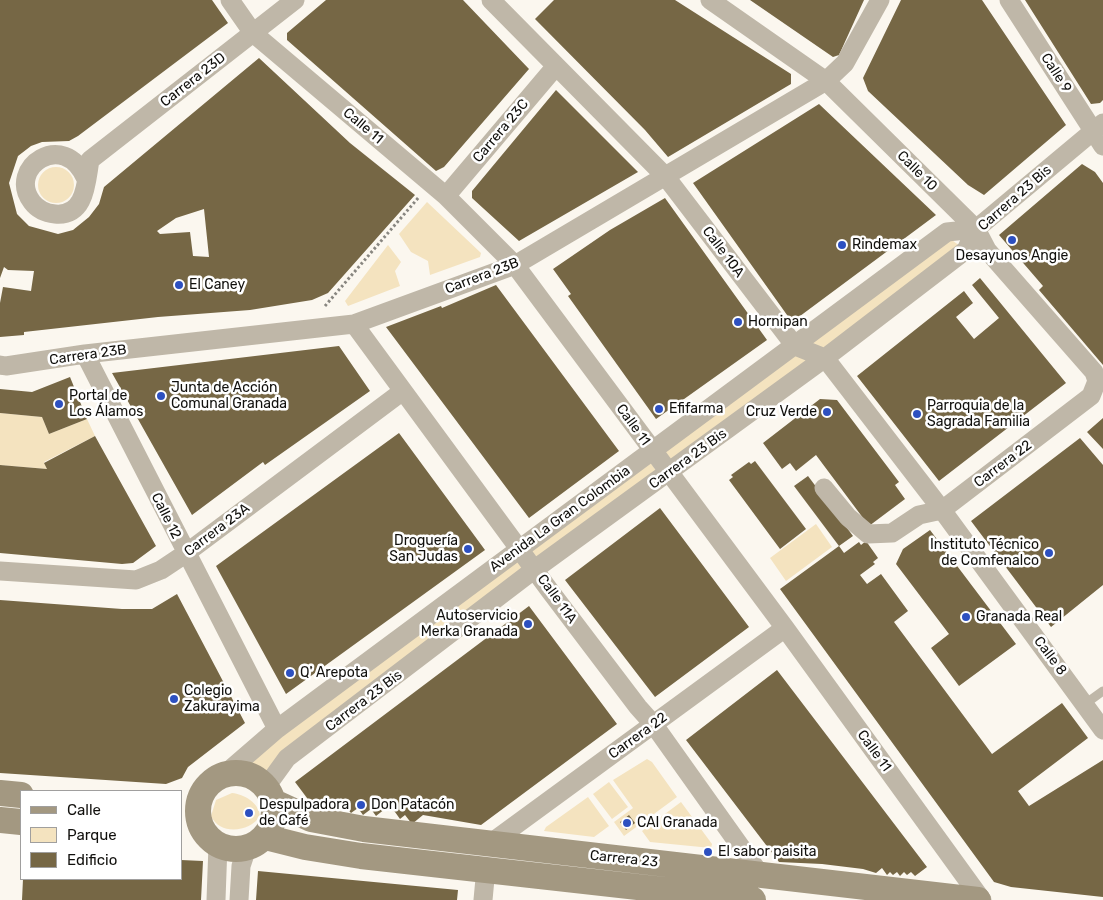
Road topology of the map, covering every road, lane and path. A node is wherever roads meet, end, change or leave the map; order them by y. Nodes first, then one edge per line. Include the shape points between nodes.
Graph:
1 (230, 0) edge
2 (295, 0) edge
3 (491, 0) edge
4 (710, 0) edge
5 (880, 0) edge
6 (1009, 0) edge
7 (253, 33) junction
8 (556, 66) junction
9 (826, 81) junction
10 (1100, 133) edge
11 (83, 166) dead end
12 (666, 177) junction
13 (430, 183) junction
14 (446, 196) junction
15 (976, 229) junction
16 (515, 265) junction
17 (354, 324) junction
18 (306, 328) junction
19 (795, 346) junction
20 (85, 354) junction
21 (825, 358) junction
22 (0, 364) edge
23 (1094, 372) joint
24 (403, 391) junction
25 (652, 451) junction
26 (669, 473) junction
27 (824, 488) dead end
28 (942, 510) junction
29 (518, 548) junction
30 (185, 554) junction
31 (535, 569) junction
32 (0, 571) edge
33 (785, 628) junction
34 (1103, 691) edge
35 (1085, 704) junction
36 (654, 725) junction
37 (277, 729) junction
38 (1103, 730) edge
39 (225, 774) junction
40 (0, 793) edge
41 (20, 794) edge
42 (270, 794) junction
43 (190, 807) edge
44 (0, 820) edge
45 (20, 822) edge
46 (182, 835) edge
47 (213, 841) junction
48 (256, 842) junction
49 (491, 843) junction
50 (486, 868) junction
51 (760, 874) junction
52 (689, 897) edge
53 (216, 900) edge
54 (239, 900) edge
55 (483, 900) edge
56 (753, 900) edge
57 (978, 900) edge
58 (982, 900) edge

1 - 7 street, Calle 11
2 - 7 street, Carrera 23D
3 - 8 street, Calle 10A
4 - 9 street, Calle 10
5 - 9 street, Carrera 23B via 845,63
6 - 10 street, Calle 9
7 - 11 street, Carrera 23D
7 - 13 street, Calle 11
8 - 12 street, Calle 10A
8 - 14 street, Carrera 23C
9 - 12 street, Carrera 23B
9 - 15 street, Calle 10
10 - 15 street, Carrera 23 Bis
12 - 16 street, Carrera 23B
12 - 19 street, Calle 10A
13 - 14 street, Calle 11
13 - 18 path
14 - 16 street, Calle 11
15 - 19 street, Avenida La Gran Colombia via 947,232
15 - 21 street, Carrera 23 Bis via 966,250
15 - 23 street, Calle 10 via 988,250
16 - 17 street, Carrera 23B
16 - 25 street, Calle 11
17 - 18 street, Carrera 23B
17 - 24 street, Calle 11A
18 - 20 street, Carrera 23B
19 - 21 street
19 - 25 street, Avenida La Gran Colombia
20 - 22 street, Carrera 23B via 6,366
20 - 30 street, Calle 12
21 - 26 street, Carrera 23 Bis
21 - 28 street
23 - 28 street, Carrera 22 via 1096,381 1091,396
24 - 29 street, Calle 11A
24 - 30 street, Carrera 23A
25 - 26 street, Calle 11
25 - 29 street, Avenida La Gran Colombia
26 - 31 street, Carrera 23 Bis
26 - 33 street, Calle 11
27 - 28 street via 848,517 868,534 892,533 918,515
28 - 35 street, Calle 8
29 - 31 street, Calle 11A
29 - 37 street, Avenida La Gran Colombia
30 - 32 street, Carrera 23A via 161,570 136,580
30 - 37 street, Calle 12
31 - 36 street, Calle 11A
31 - 42 street, Carrera 23 Bis via 287,758
33 - 36 street, Carrera 22
33 - 58 street, Calle 11
34 - 35 lane
35 - 38 street, Calle 8
36 - 49 street, Carrera 22
36 - 51 street, Calle 11A
37 - 39 street, Avenida La Gran Colombia
39 - 42 main road via 249,774
39 - 43 main road via 213,779
40 - 41 main road
42 - 48 main road via 275,814 272,825
42 - 49 main road, Carrera 23 via 311,819 364,829
43 - 47 main road
44 - 45 main road
46 - 47 main road
47 - 48 main road via 235,849
47 - 53 street
48 - 50 main road, Carrera 23
48 - 54 street via 241,866
49 - 51 main road, Carrera 23
50 - 52 main road, Carrera 23
50 - 55 street
51 - 57 main road, Carrera 23
52 - 56 main road, Carrera 23

